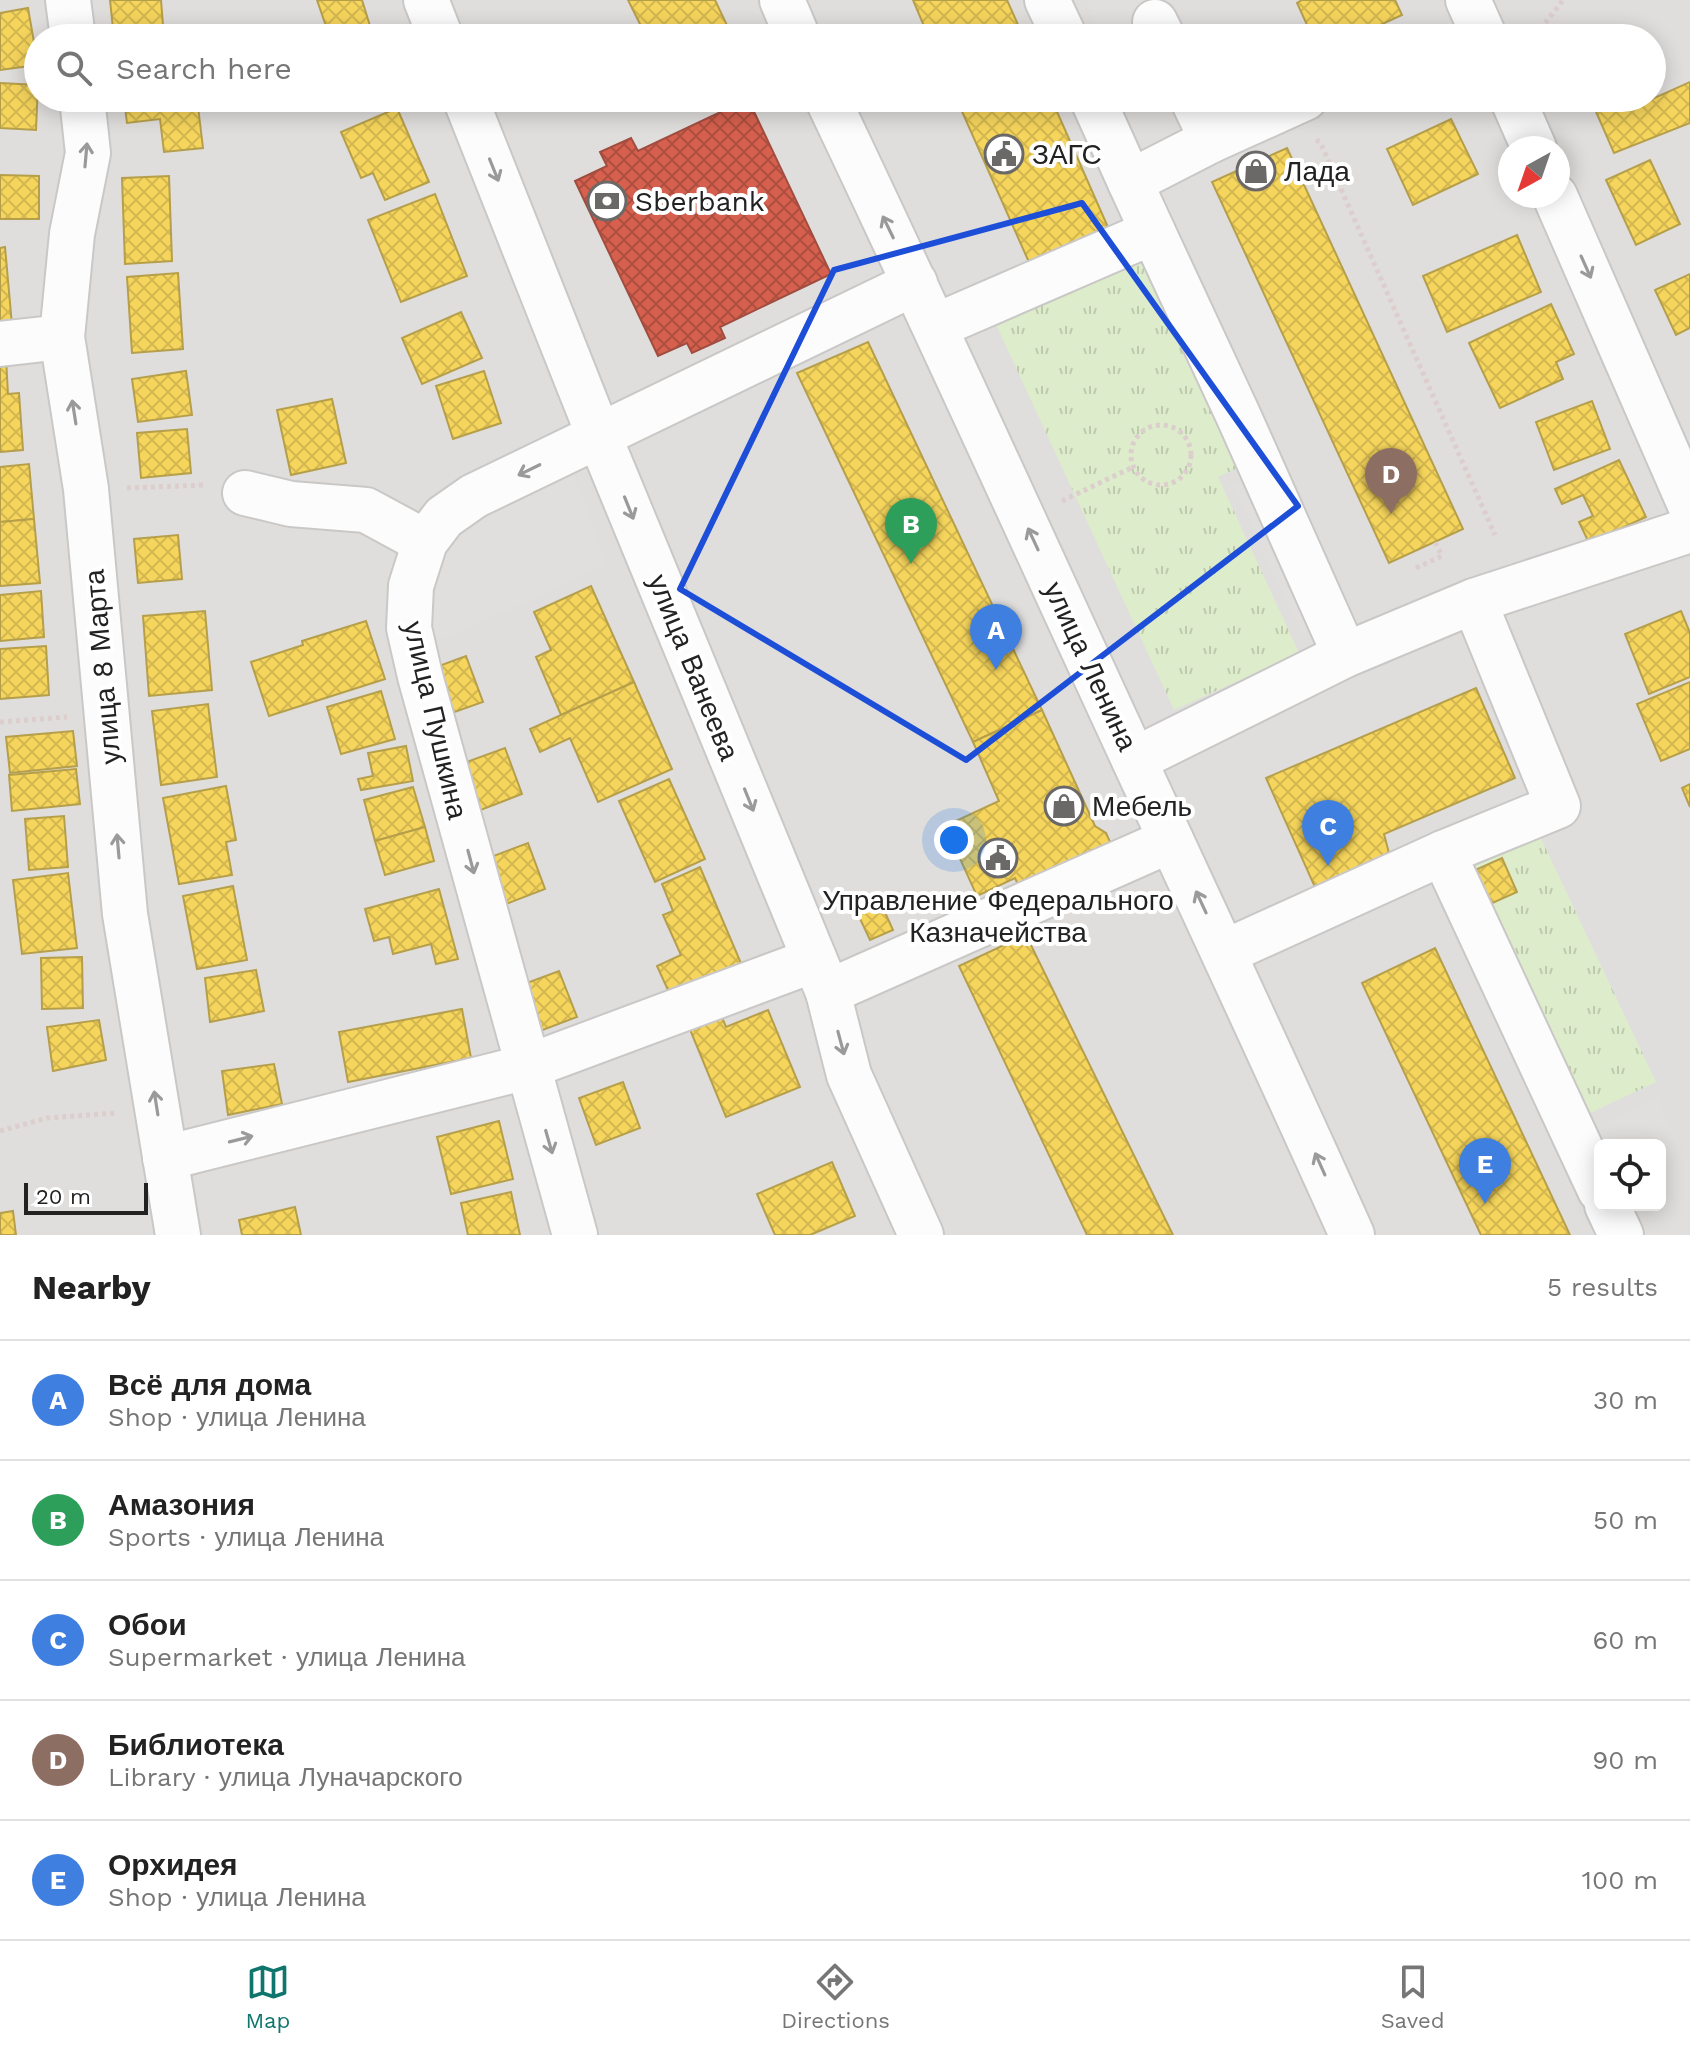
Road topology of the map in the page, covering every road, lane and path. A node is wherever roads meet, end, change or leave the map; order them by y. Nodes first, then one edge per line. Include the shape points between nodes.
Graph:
1 (68, 0) edge
2 (426, 0) edge
3 (782, 0) edge
4 (1047, 0) edge
5 (1563, 0) edge
6 (71, 24) edge
7 (435, 24) edge
8 (792, 24) edge
9 (1058, 24) edge
10 (1544, 24) edge
11 (84, 112) edge
12 (471, 112) edge
13 (834, 112) edge
14 (1098, 112) edge
15 (1199, 112) edge
16 (1273, 112) edge
17 (1294, 112) edge
18 (1518, 112) edge
19 (1529, 136) edge
20 (1212, 140) junction
21 (1130, 182) junction
22 (1560, 208) edge
23 (1153, 232) junction
24 (915, 283) junction
25 (936, 326) junction
26 (62, 337) junction
27 (0, 344) edge
28 (599, 436) junction
29 (1133, 467) junction
30 (86, 489) junction
31 (245, 493) joint
32 (1054, 505) dead end
33 (1690, 505) edge
34 (1690, 530) edge
35 (1495, 535) dead end
36 (425, 542) junction
37 (1435, 542) dead end
38 (1416, 568) dead end
39 (1474, 601) junction
40 (1345, 655) junction
41 (106, 712) junction
42 (0, 722) edge
43 (1134, 760) junction
44 (1171, 840) junction
45 (1443, 853) junction
46 (1225, 952) junction
47 (821, 976) junction
48 (527, 1067) junction
49 (157, 1109) junction
50 (0, 1131) edge
51 (165, 1158) junction
52 (1594, 1177) edge
53 (1610, 1211) edge
54 (178, 1235) edge
55 (575, 1235) edge
56 (921, 1235) edge
57 (1352, 1235) edge
58 (1621, 1235) edge

1 - 6 street
2 - 7 street
3 - 8 street
4 - 9 street
5 - 10 path
26 -> 11 street, улица 8 Марта via 72,234 88,153
12 -> 28 street, улица Ванеева
24 -> 13 street, улица Ленина
14 - 21 street
15 - 20 street
16 - 20 street
17 - 35 path via 1320,142
18 - 19 street
20 - 21 street
21 - 23 street
22 -> 33 street
23 - 25 street
23 - 40 street
24 - 25 street, улица Ленина
24 - 28 street
43 -> 25 street, улица Ленина
26 - 27 street
30 -> 26 street, улица 8 Марта
28 -> 36 street via 474,496 444,517
28 -> 47 street, улица Ванеева
29 - 29 path via 1156,484 1176,481 1189,467 1190,448 1172,426 1152,426 1136,438
29 - 32 path
30 - 31 path via 209,485
30 - 41 street, улица 8 Марта
31 - 36 street via 291,504 366,510
34 - 39 street
36 -> 48 street, улица Пушкина via 411,586 409,628
37 - 38 path via 1442,556
39 - 40 street
39 - 45 street via 1558,806
40 - 43 street
41 - 42 path
49 -> 41 street, улица 8 Марта via 125,914
43 - 44 street, улица Ленина
46 -> 44 street, улица Ленина
44 - 47 street
45 - 46 street
45 - 52 street
57 -> 46 street, улица Ленина
47 - 48 street
47 -> 56 street, улица Ванеева via 849,1075
51 -> 48 street
48 -> 55 street, улица Пушкина
49 - 50 path via 47,1118
49 - 51 street, улица 8 Марта
51 - 54 street, улица 8 Марта
53 - 58 street

